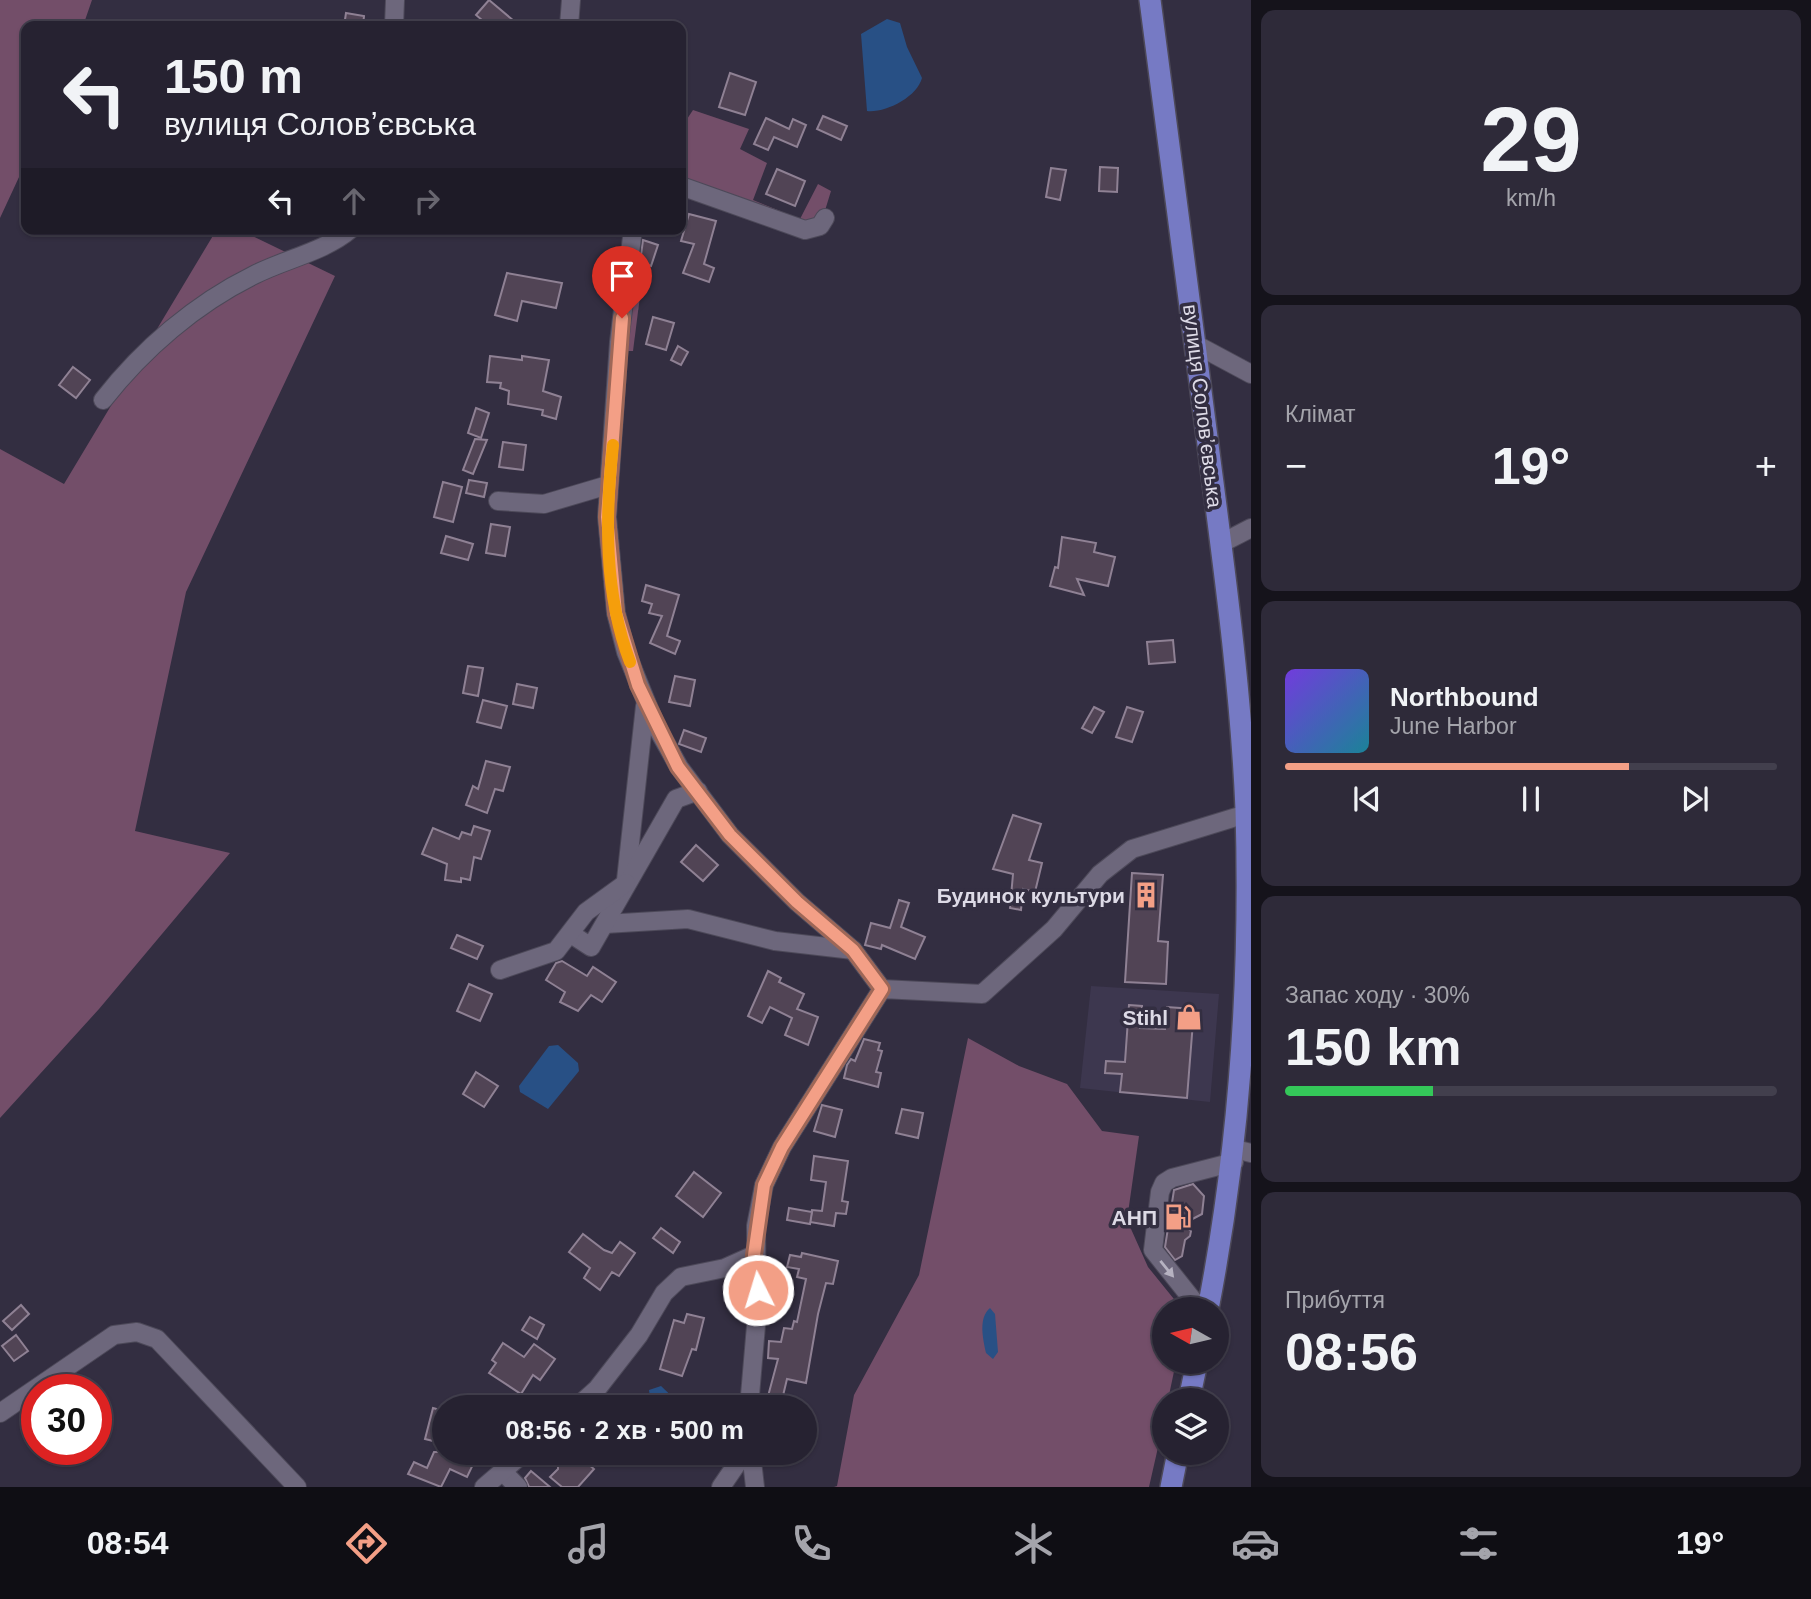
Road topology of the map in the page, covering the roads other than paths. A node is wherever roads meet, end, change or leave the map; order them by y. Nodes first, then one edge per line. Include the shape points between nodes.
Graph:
1 (395, 0) edge
2 (571, 0) edge
3 (1150, 0) edge
4 (394, 21) edge
5 (569, 21) edge
6 (686, 188) edge
7 (825, 218) dead end
8 (342, 235) edge
9 (632, 235) edge
10 (1195, 344) junction
11 (1251, 374) edge
12 (103, 400) dead end
13 (608, 485) junction
14 (498, 501) dead end
15 (1251, 528) edge
16 (1220, 544) junction
17 (646, 703) junction
18 (698, 790) junction
19 (1246, 814) junction
20 (628, 882) junction
21 (605, 924) junction
22 (571, 934) junction
23 (853, 950) junction
24 (500, 970) dead end
25 (882, 989) junction
26 (1240, 1155) edge
27 (754, 1255) junction
28 (1190, 1297) edge
29 (1210, 1297) edge
30 (590, 1395) edge
31 (749, 1395) edge
32 (0, 1413) edge
33 (510, 1465) edge
34 (736, 1465) edge
35 (752, 1465) edge
36 (1175, 1465) edge
37 (502, 1472) junction
38 (297, 1487) edge
39 (484, 1487) edge
40 (518, 1487) edge
41 (722, 1487) edge
42 (755, 1487) edge
43 (1171, 1487) edge

1 - 4 street
2 - 5 street
3 - 10 main road, вулиця Соловʼєвська
6 - 7 street via 805,230 820,226
8 - 12 street via 224,292 154,343
9 - 13 street
10 - 11 street
10 - 16 main road, вулиця Соловʼєвська
13 - 14 street via 544,504
13 - 17 street via 616,613
15 - 16 street
16 - 19 main road, вулиця Соловʼєвська
17 - 18 street via 678,767
17 - 20 street
18 - 20 street via 676,799
18 - 23 street via 730,835
19 - 25 street via 1132,849 1100,874 1054,929 982,994
19 - 26 main road, вулиця Соловʼєвська
20 - 21 street
20 - 22 street via 586,912
21 - 22 street via 591,947
21 - 23 street via 688,919 775,941
22 - 24 street via 556,951
23 - 25 street
25 - 27 street via 782,1147 764,1185
26 -> 28 street via 1172,1178 1160,1192 1153,1250
26 - 29 main road, вулиця Соловʼєвська
27 - 30 street via 725,1268 681,1277 664,1293 639,1335
27 - 31 street via 757,1314
32 - 38 street via 114,1335 137,1332 157,1339
33 - 37 street
34 - 41 street
35 - 42 street
36 - 43 main road
37 - 39 street
37 - 40 street

